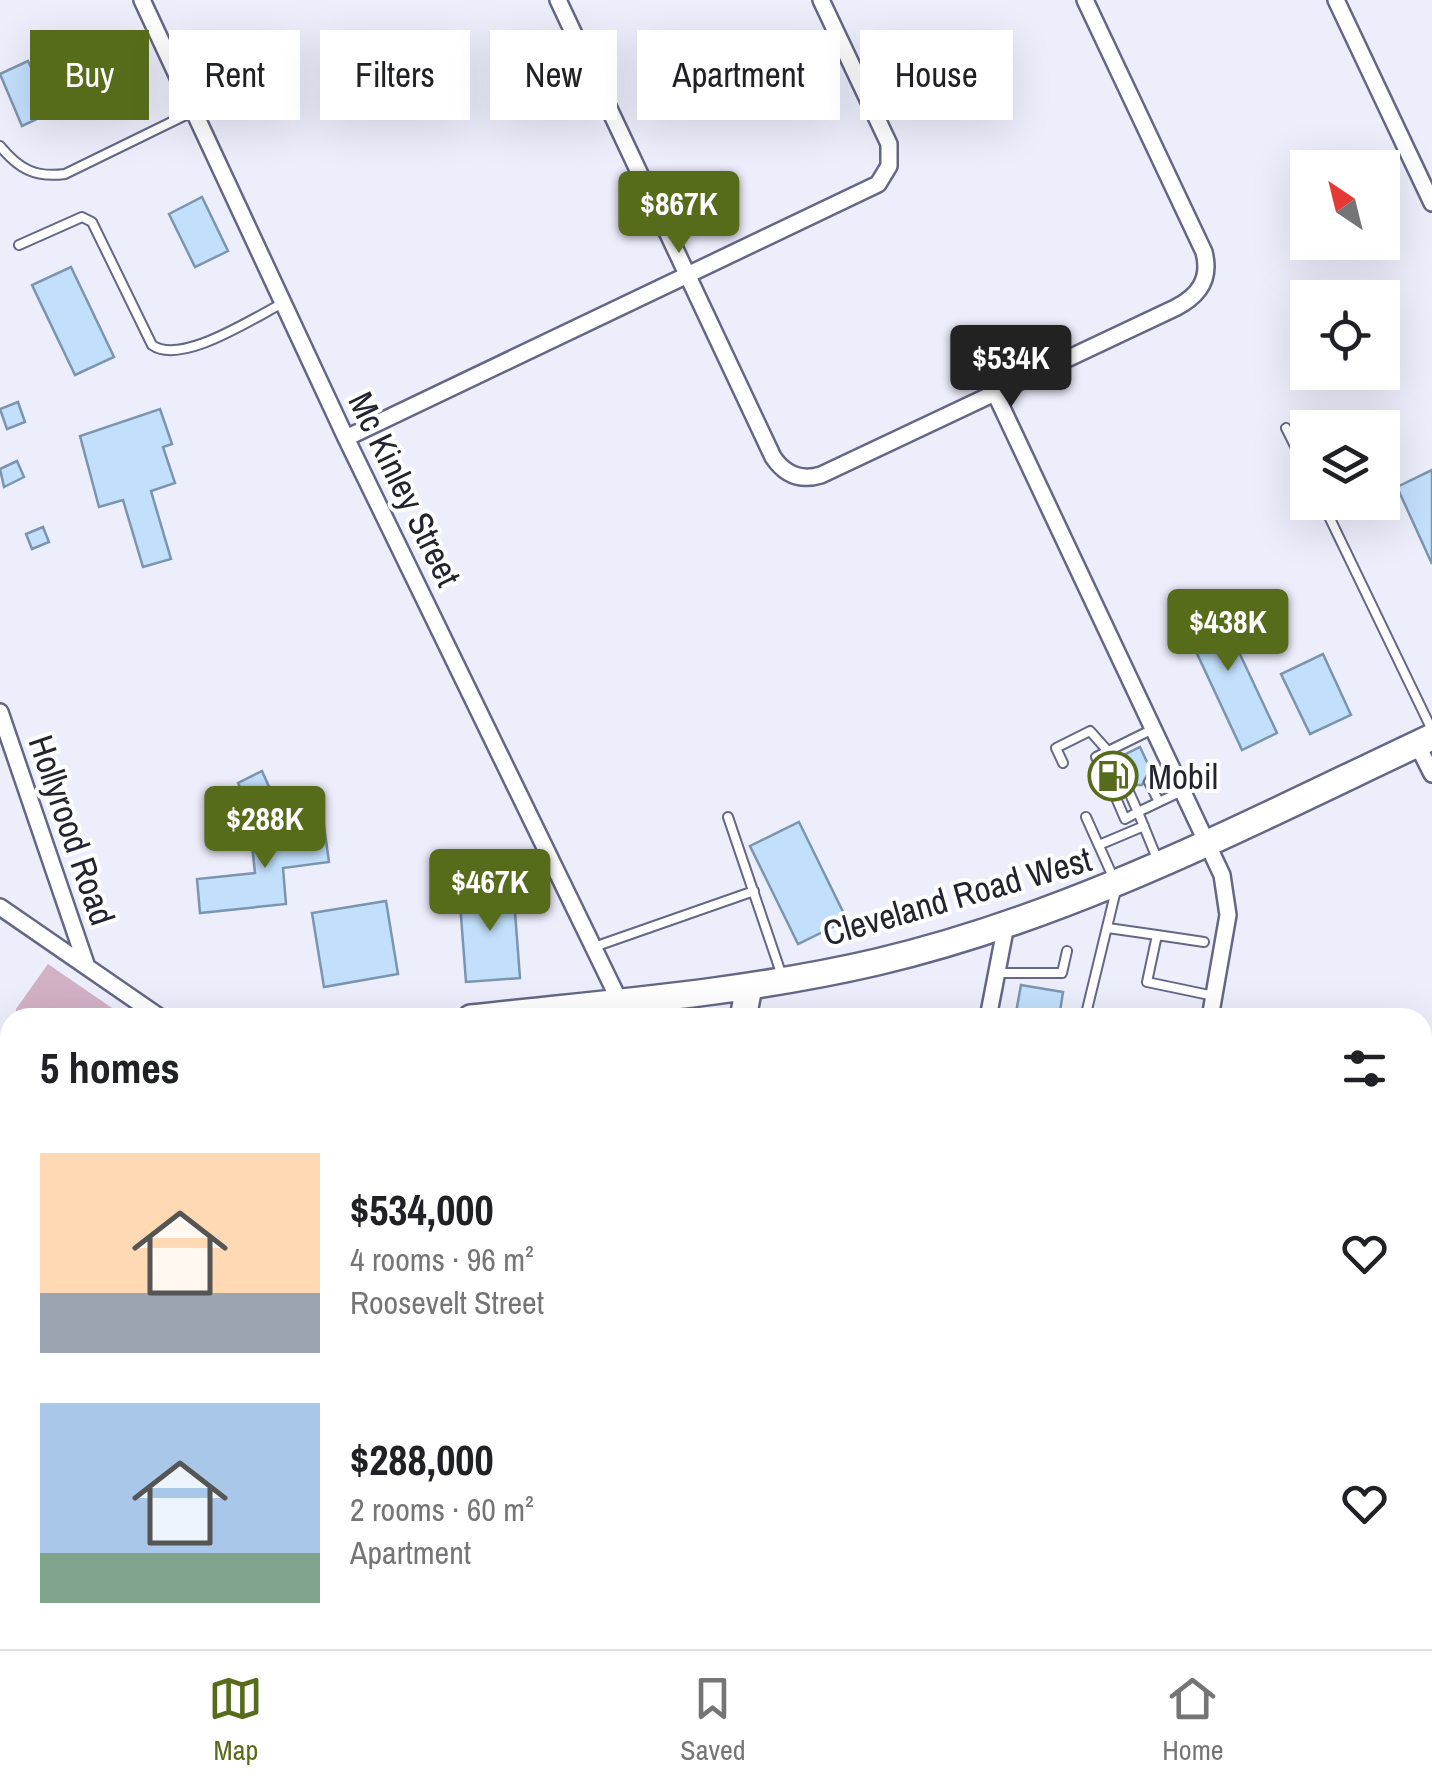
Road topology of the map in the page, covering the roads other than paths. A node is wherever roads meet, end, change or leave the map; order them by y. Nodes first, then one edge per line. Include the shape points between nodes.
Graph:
1 (142, 0) edge
2 (558, 0) edge
3 (822, 0) edge
4 (1085, 0) edge
5 (1336, 0) edge
6 (169, 58) edge
7 (176, 120) edge
8 (198, 120) edge
9 (0, 146) edge
10 (1432, 203) edge
11 (19, 245) dead end
12 (688, 276) junction
13 (284, 303) junction
14 (995, 393) junction
15 (1286, 428) dead end
16 (1290, 436) edge
17 (346, 438) junction
18 (1330, 520) edge
19 (0, 712) edge
20 (1154, 728) junction
21 (1427, 737) edge
22 (1129, 741) junction
23 (1109, 750) junction
24 (1133, 750) dead end
25 (1114, 759) dead end
26 (1063, 763) dead end
27 (1100, 766) dead end
28 (1432, 774) edge
29 (1150, 782) dead end
30 (1182, 790) junction
31 (1129, 792) dead end
32 (1116, 798) dead end
33 (1159, 802) junction
34 (1138, 812) junction
35 (728, 817) dead end
36 (1086, 817) dead end
37 (1144, 826) junction
38 (1207, 842) junction
39 (1099, 845) junction
40 (1160, 865) junction
41 (1116, 886) junction
42 (754, 890) junction
43 (0, 907) edge
44 (1006, 925) junction
45 (1108, 928) junction
46 (1157, 936) junction
47 (1204, 942) dead end
48 (594, 947) junction
49 (1068, 951) dead end
50 (88, 967) junction
51 (997, 973) junction
52 (783, 980) junction
53 (749, 987) junction
54 (1214, 996) junction
55 (147, 1008) edge
56 (618, 1008) edge
57 (630, 1008) edge
58 (744, 1008) edge
59 (990, 1008) edge
60 (1088, 1008) edge
61 (1212, 1008) edge

1 - 6 street, Mc Kinley Street
2 - 12 street
3 - 12 street via 889,144 888,171 864,192
4 - 14 street via 1204,252 1204,284 1184,304
5 - 10 street
7 - 9 lane via 65,174 26,172
8 - 13 street, Mc Kinley Street
11 - 13 lane via 61,223 82,217 92,222 159,350 185,351
12 - 14 street via 773,457 792,475 822,474
12 - 17 street
13 - 17 street, Mc Kinley Street
14 - 20 street
15 - 16 lane
17 - 48 street, Mc Kinley Street
18 - 21 lane
19 - 50 street, Hollyrood Road
20 - 22 lane
20 - 30 street
21 - 28 street
21 - 38 main road, Cleveland Road West
22 - 23 lane
22 - 24 lane
23 - 25 lane
23 - 26 lane via 1090,731 1056,748
23 - 27 lane via 1096,757
29 - 33 lane
30 - 33 lane
30 - 38 street
31 - 34 lane
32 - 34 lane via 1124,819
33 - 34 lane
34 - 37 lane
35 - 42 lane
36 - 39 lane
37 - 39 lane
37 - 40 lane
38 - 40 main road, Cleveland Road West
38 - 54 street via 1228,905
39 - 41 lane
40 - 41 main road, Cleveland Road West
41 - 44 main road, Cleveland Road West
41 - 45 lane
42 - 48 lane
42 - 52 lane
43 - 50 street
44 - 51 street
44 - 52 main road, Cleveland Road West via 878,962
45 - 46 lane
45 - 60 lane
46 - 47 lane
46 - 54 lane via 1147,982
48 - 56 street, Mc Kinley Street
49 - 51 lane via 1062,973
50 - 55 street
51 - 59 street
52 - 53 main road, Cleveland Road West
53 - 57 main road, Cleveland Road West
53 - 58 main road
54 - 61 street

